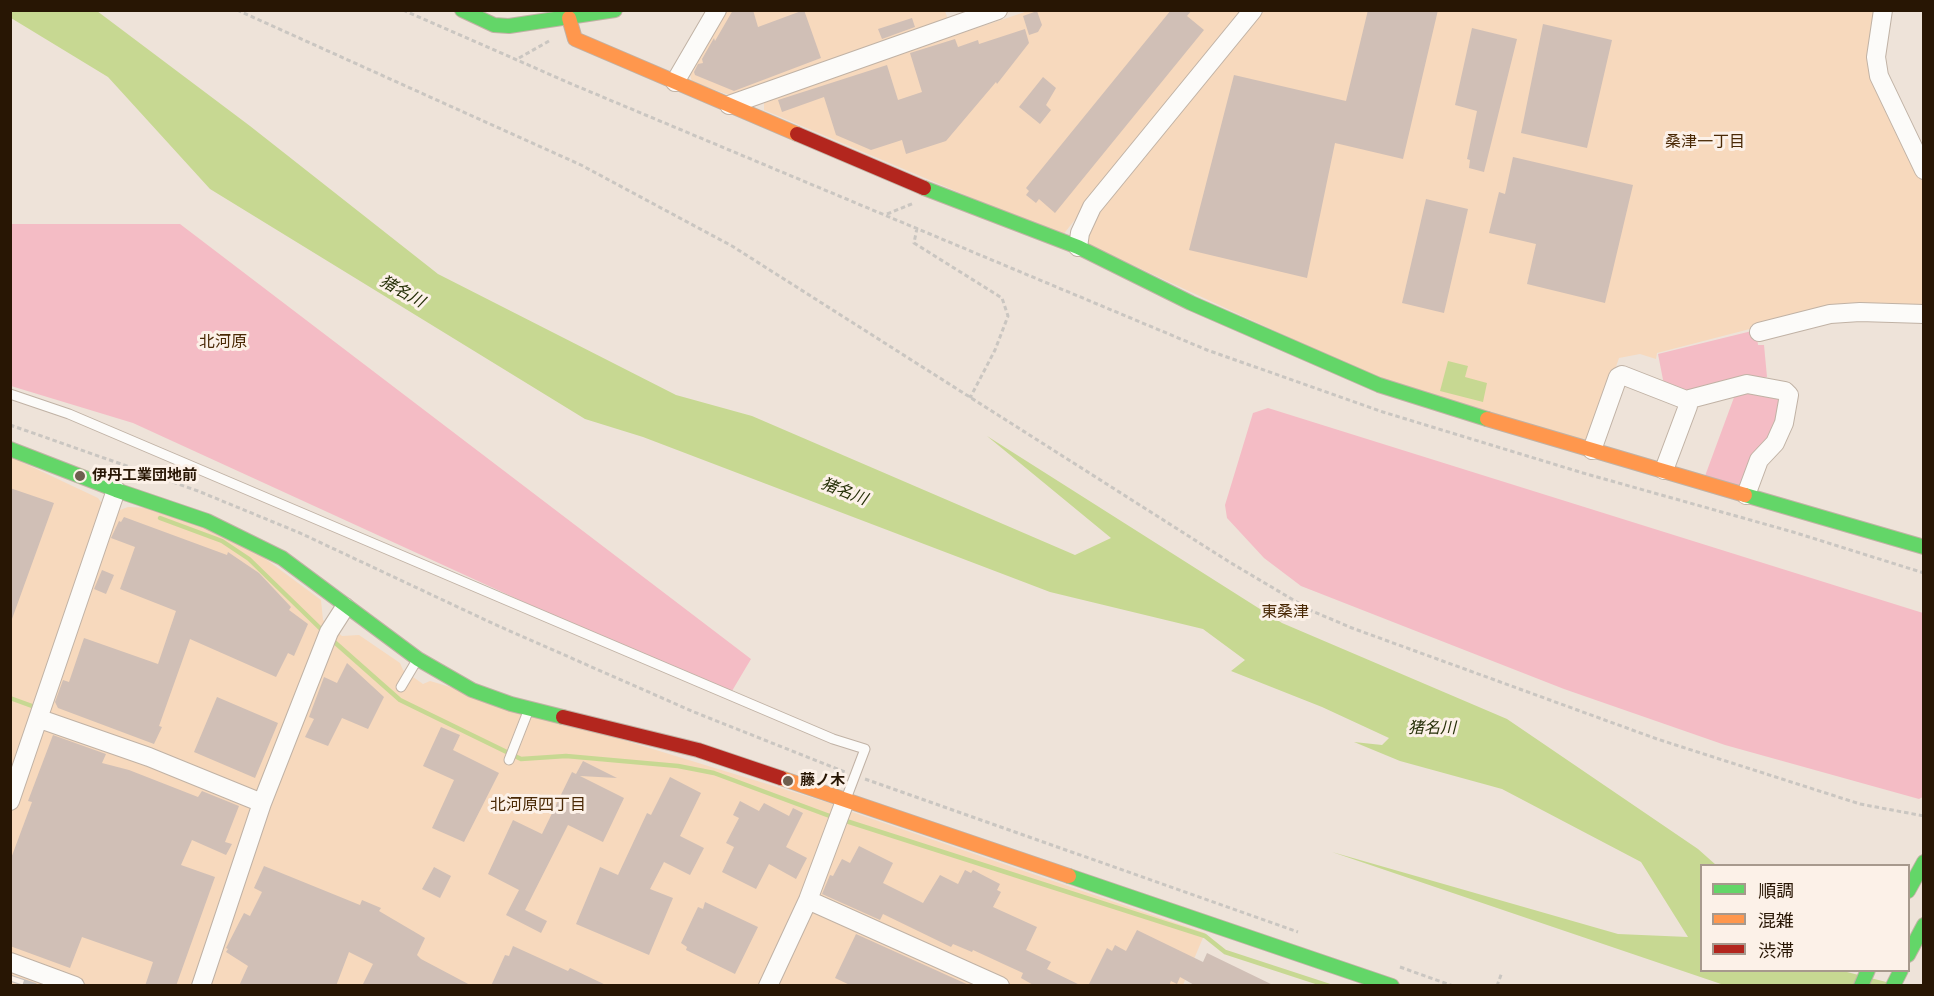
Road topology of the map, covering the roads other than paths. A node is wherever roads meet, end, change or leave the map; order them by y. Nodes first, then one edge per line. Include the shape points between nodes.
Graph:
1 (462, 10) edge
2 (615, 10) edge
3 (717, 10) edge
4 (998, 10) edge
5 (1253, 10) edge
6 (1883, 10) edge
7 (570, 23) junction
8 (675, 82) junction
9 (729, 105) junction
10 (1923, 171) edge
11 (1078, 247) junction
12 (1923, 314) edge
13 (1759, 332) dead end
14 (10, 394) edge
15 (1686, 400) junction
16 (10, 449) edge
17 (1592, 450) junction
18 (1664, 470) junction
19 (116, 490) junction
20 (1746, 495) junction
21 (1923, 547) edge
22 (345, 607) junction
23 (418, 658) junction
24 (401, 687) dead end
25 (529, 708) junction
26 (40, 719) junction
27 (510, 760) dead end
28 (10, 801) edge
29 (845, 801) junction
30 (262, 803) junction
31 (1923, 862) edge
32 (1910, 887) edge
33 (808, 900) junction
34 (1923, 926) edge
35 (1910, 951) edge
36 (10, 962) edge
37 (1867, 972) edge
38 (1900, 972) edge
39 (75, 986) edge
40 (201, 986) edge
41 (768, 986) edge
42 (999, 986) edge
43 (1392, 986) edge
44 (1861, 986) edge
45 (1893, 986) edge

1 - 7 street via 494,25
2 - 7 street
3 - 8 street
4 - 9 street
5 - 11 street via 1092,207
6 - 10 street via 1876,57 1879,76
7 - 8 street via 575,39
8 - 9 street
9 - 11 street via 938,194
11 - 17 street via 1191,303 1379,385
12 - 13 street via 1830,314
14 - 29 lane via 69,414 865,749
15 - 17 street via 1622,375 1618,377
15 - 18 street via 1688,406
15 - 20 street via 1747,384 1789,395 1784,423 1775,443 1759,460
16 - 19 street
17 - 18 street
18 - 20 street
19 - 22 street via 207,521 282,558
19 - 26 street
20 - 21 street
22 - 23 street
22 - 30 street via 329,632
23 - 24 lane
23 - 25 street via 472,690
25 - 27 lane
25 - 29 street via 698,750
26 - 28 street
26 - 30 street via 149,757
29 - 33 street
29 - 43 street
30 - 40 street
31 - 32 street
33 - 41 street
33 - 42 street
34 - 35 street
36 - 39 street
37 - 44 street
38 - 45 street

